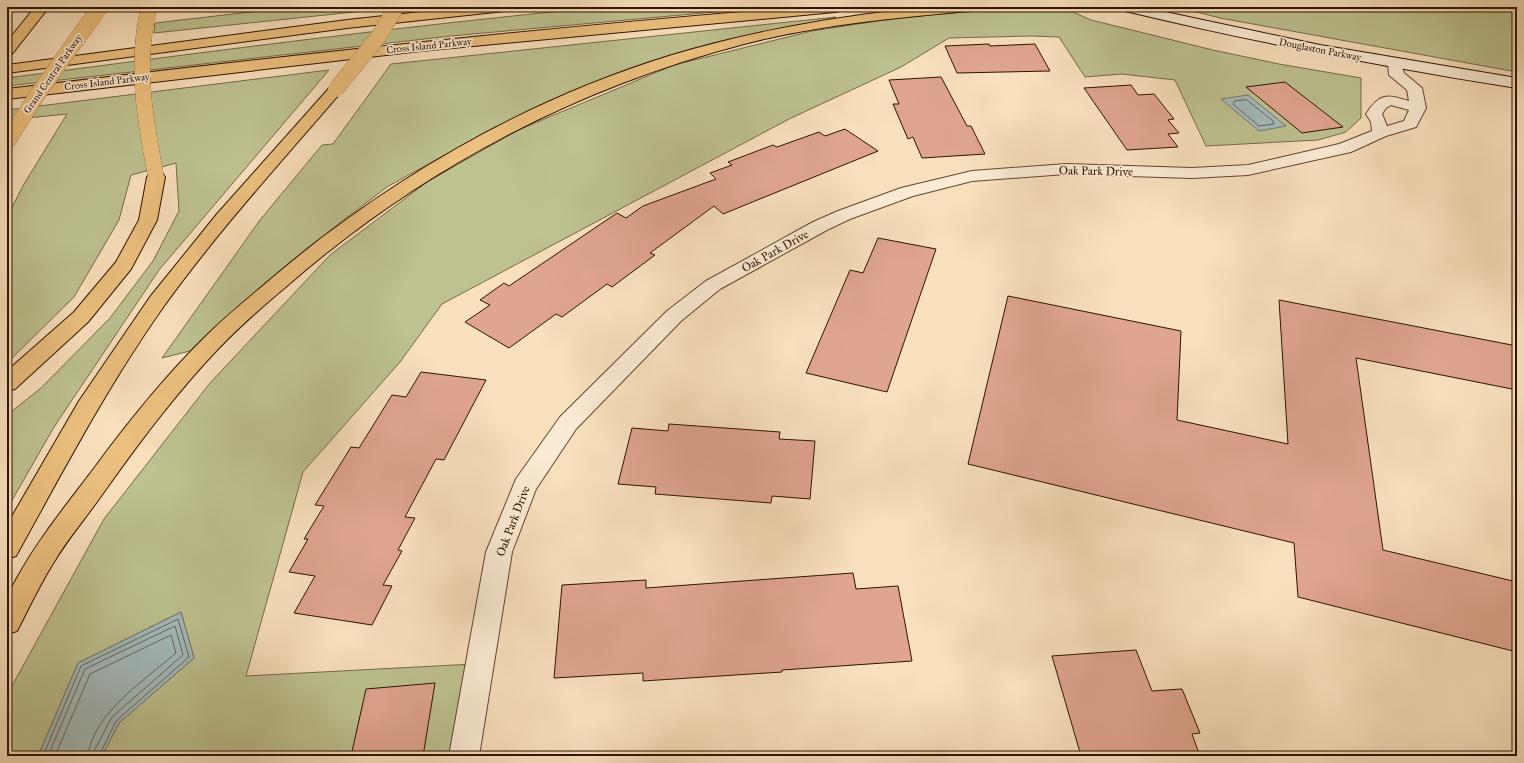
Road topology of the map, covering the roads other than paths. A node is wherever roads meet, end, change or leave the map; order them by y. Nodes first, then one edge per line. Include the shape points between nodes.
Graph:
1 (42, 7) edge
2 (100, 7) edge
3 (149, 7) edge
4 (396, 7) edge
5 (472, 7) edge
6 (505, 7) edge
7 (852, 7) edge
8 (969, 7) edge
9 (1126, 7) edge
10 (347, 24) junction
11 (7, 51) edge
12 (7, 69) edge
13 (1396, 69) junction
14 (1517, 83) edge
15 (7, 94) edge
16 (1389, 100) junction
17 (1418, 108) junction
18 (1380, 128) junction
19 (7, 142) edge
20 (7, 383) edge
21 (7, 548) edge
22 (7, 622) edge
23 (464, 756) edge

1 - 11 highway
2 - 19 highway, Grand Central Parkway, bridge
3 - 20 highway, bridge via 144,24 141,74 156,177 148,220 124,265 81,317
4 - 21 highway, bridge via 379,36 336,90 222,218 157,302 87,407
5 - 10 highway
6 - 10 highway
7 - 15 highway, Cross Island Parkway via 379,51
8 - 22 highway via 823,23 743,40 670,60 597,87 527,118 452,157 380,202 293,268 212,342 136,428 45,554
9 - 13 street, Douglaston Parkway
10 - 12 highway
13 - 14 street, Douglaston Parkway
13 - 16 street via 1389,84
13 - 17 street via 1414,88
16 - 17 street
16 - 18 street via 1380,105 1374,114
17 - 18 street, Oak Park Drive via 1410,124
18 - 23 street, Oak Park Drive via 1345,148 1248,170 1192,173 1066,169 972,176 907,192 844,215 713,285 674,316 568,423 525,486 499,552

